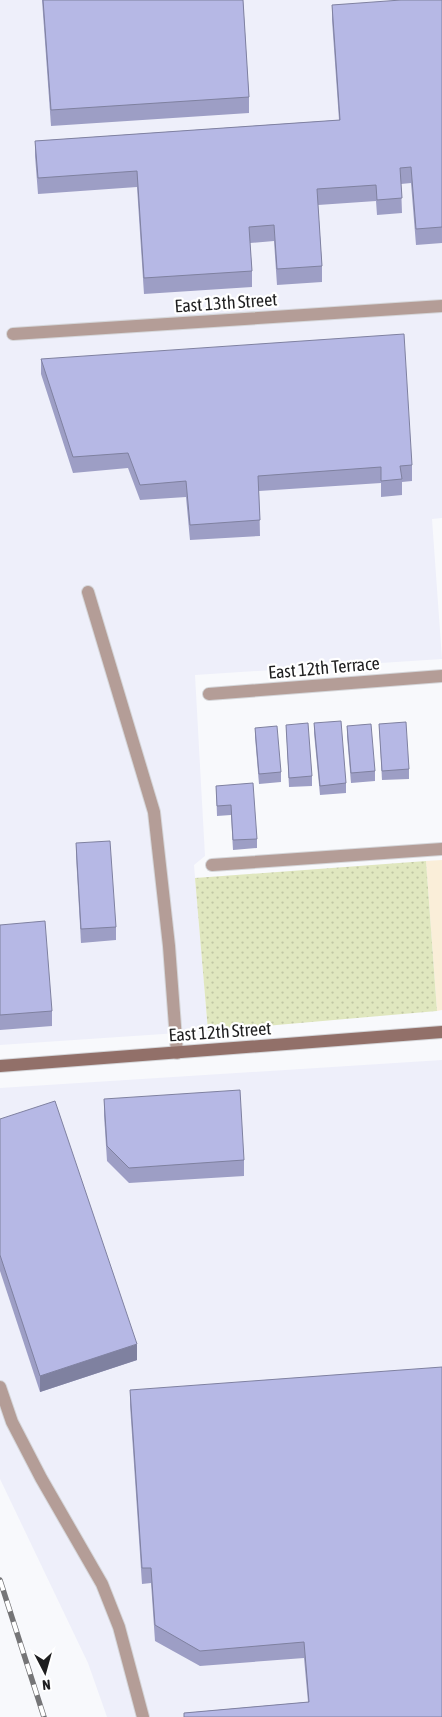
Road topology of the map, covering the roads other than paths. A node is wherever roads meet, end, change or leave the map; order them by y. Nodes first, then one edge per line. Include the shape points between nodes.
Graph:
1 (442, 306) edge
2 (13, 334) dead end
3 (88, 592) dead end
4 (442, 676) edge
5 (210, 694) dead end
6 (442, 849) edge
7 (212, 866) dead end
8 (442, 1032) edge
9 (177, 1052) junction
10 (0, 1066) edge
11 (0, 1387) edge
12 (143, 1717) edge

1 - 2 street, East 13th Street
3 - 9 street via 154,812
4 - 5 street, East 12th Terrace
6 - 7 street
8 - 9 street, East 12th Street
9 - 10 street, East 12th Street
11 - 12 street via 16,1430 102,1584 119,1627

